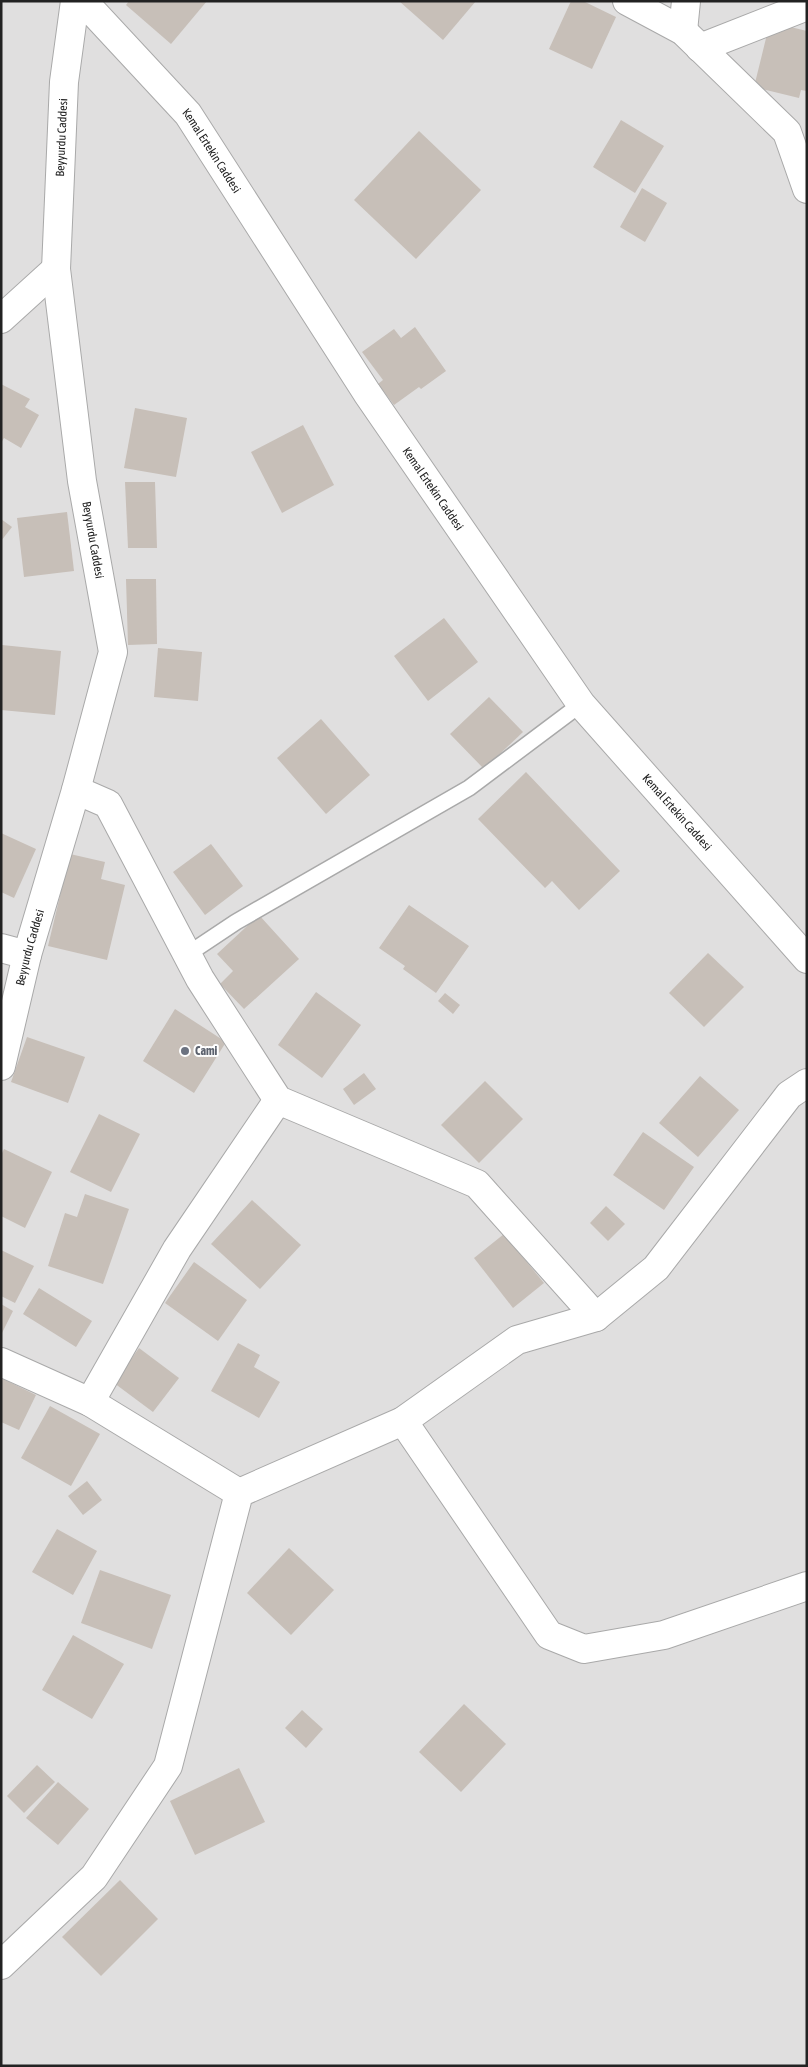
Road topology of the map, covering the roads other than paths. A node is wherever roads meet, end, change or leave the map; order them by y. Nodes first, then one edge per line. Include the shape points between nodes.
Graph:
1 (75, 1) edge
2 (83, 1) edge
3 (627, 1) edge
4 (686, 1) edge
5 (807, 6) edge
6 (691, 39) junction
7 (807, 189) edge
8 (56, 269) junction
9 (1, 319) edge
10 (581, 704) junction
11 (76, 790) junction
12 (1, 948) edge
13 (188, 954) junction
14 (27, 955) junction
15 (807, 959) edge
16 (1, 1066) edge
17 (807, 1083) edge
18 (278, 1100) junction
19 (596, 1317) junction
20 (1, 1362) edge
21 (90, 1402) junction
22 (403, 1421) junction
23 (239, 1493) junction
24 (807, 1586) edge
25 (1, 1965) edge

1 - 8 street, Beyyurdu Caddesi via 64,82
2 - 10 street, Kemal Ertekin Caddesi via 188,114 368,393
3 - 6 street
4 - 6 street
5 - 6 street
6 - 7 street via 787,132
8 - 9 street
8 - 11 street, Beyyurdu Caddesi via 82,481 113,652
10 - 13 lane via 469,788 236,922
10 - 15 street, Kemal Ertekin Caddesi
11 - 13 street via 108,804
11 - 14 street, Beyyurdu Caddesi
12 - 14 street
13 - 18 street via 200,979
14 - 16 street, Beyyurdu Caddesi
17 - 19 street via 789,1095 656,1268
18 - 19 street via 477,1184
18 - 21 street via 177,1249
19 - 22 street via 516,1340
20 - 21 street
21 - 23 street
22 - 23 street
22 - 24 street via 549,1635 584,1649 664,1635
23 - 25 street via 168,1766 94,1877

